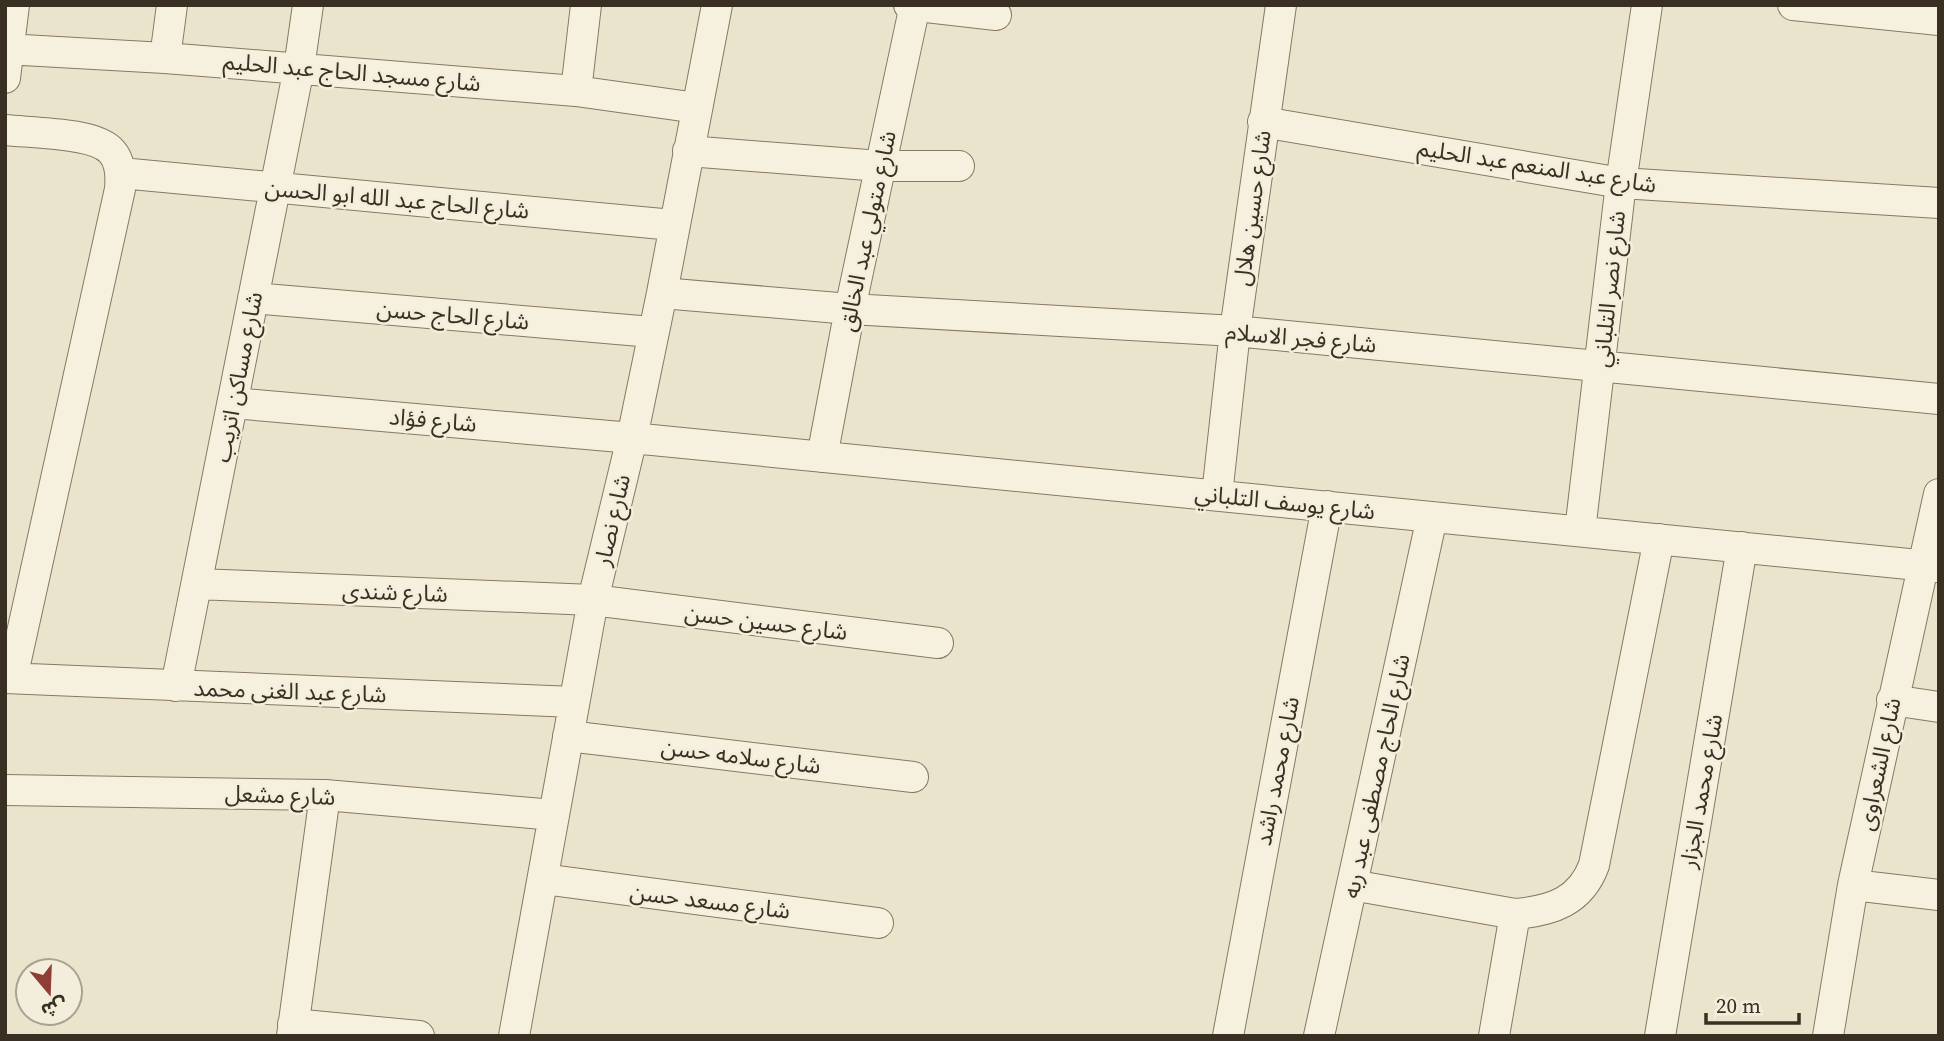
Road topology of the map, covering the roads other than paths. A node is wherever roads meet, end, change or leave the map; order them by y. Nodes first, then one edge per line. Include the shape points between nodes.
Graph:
1 (14, 5) edge
2 (172, 5) edge
3 (308, 5) edge
4 (586, 5) edge
5 (717, 5) edge
6 (909, 5) edge
7 (1281, 5) edge
8 (1647, 5) edge
9 (1793, 5) edge
10 (915, 6) edge
11 (996, 15) dead end
12 (1939, 20) edge
13 (165, 58) junction
14 (6, 59) edge
15 (299, 68) junction
16 (576, 91) junction
17 (697, 108) junction
18 (1264, 122) junction
19 (5, 130) edge
20 (688, 150) junction
21 (880, 166) junction
22 (959, 166) dead end
23 (121, 173) junction
24 (1621, 183) junction
25 (275, 188) junction
26 (1939, 203) edge
27 (673, 225) junction
28 (662, 293) junction
29 (253, 298) junction
30 (850, 309) junction
31 (1235, 331) junction
32 (652, 332) junction
33 (1600, 367) junction
34 (1939, 399) edge
35 (233, 403) junction
36 (632, 438) junction
37 (822, 457) junction
38 (1939, 494) edge
39 (1217, 495) junction
40 (1326, 506) junction
41 (1432, 517) junction
42 (1580, 531) junction
43 (1659, 539) junction
44 (1742, 547) junction
45 (1932, 566) edge
46 (197, 584) junction
47 (593, 600) junction
48 (938, 643) dead end
49 (8, 678) edge
50 (176, 686) junction
51 (1892, 700) junction
52 (574, 702) junction
53 (1939, 707) edge
54 (568, 736) junction
55 (914, 777) dead end
56 (5, 790) edge
57 (325, 795) junction
58 (554, 815) junction
59 (542, 879) junction
60 (1352, 885) junction
61 (1853, 885) junction
62 (1939, 895) edge
63 (1516, 914) junction
64 (878, 923) dead end
65 (293, 1030) edge
66 (419, 1036) edge
67 (514, 1036) edge
68 (1228, 1036) edge
69 (1319, 1036) edge
70 (1494, 1036) edge
71 (1660, 1036) edge
72 (1828, 1036) edge

1 - 14 street
2 - 13 street
3 - 15 street, شارع مساكن اتريب
4 - 16 street
5 - 17 street, شارع نصار
6 - 10 street
7 - 18 street, شارع حسين هلال
8 - 24 street, شارع نصر التلباني
9 - 12 street
10 - 11 street
10 - 21 street, شارع متولي عبد الخالق
13 - 14 street, شارع مسجد الحاج عبد الحليم
13 - 15 street, شارع مسجد الحاج عبد الحليم
15 - 16 street, شارع مسجد الحاج عبد الحليم
15 - 25 street, شارع مساكن اتريب
16 - 17 street, شارع مسجد الحاج عبد الحليم
17 - 20 street, شارع نصار
18 - 24 street, شارع عبد المنعم عبد الحليم
18 - 31 street, شارع حسين هلال
19 - 23 street via 92,139 112,152
20 - 21 street
20 - 27 street, شارع نصار
21 - 22 street
21 - 30 street, شارع متولي عبد الخالق
23 - 25 street, شارع الحاج عبد الله ابو الحسن
23 - 49 street
24 - 26 street, شارع عبد المنعم عبد الحليم
24 - 33 street, شارع نصر التلباني
25 - 27 street, شارع الحاج عبد الله ابو الحسن
25 - 29 street, شارع مساكن اتريب
27 - 28 street, شارع نصار
28 - 30 street, شارع فجر الاسلام
28 - 32 street, شارع نصار
29 - 32 street, شارع الحاج حسن
29 - 35 street, شارع مساكن اتريب
30 - 31 street, شارع فجر الاسلام
30 - 37 street, شارع متولي عبد الخالق
31 - 33 street, شارع فجر الاسلام
31 - 39 street, شارع حسين هلال
32 - 36 street, شارع نصار
33 - 34 street, شارع فجر الاسلام
33 - 42 street, شارع نصر التلباني
35 - 36 street, شارع فؤاد
35 - 46 street, شارع مساكن اتريب
36 - 37 street, شارع يوسف التلباني
36 - 47 street, شارع نصار
37 - 39 street, شارع يوسف التلباني
38 - 45 street, شارع الشعراوى
39 - 40 street, شارع يوسف التلباني
40 - 41 street, شارع يوسف التلباني
40 - 68 street, شارع محمد راشد
41 - 42 street, شارع يوسف التلباني
41 - 60 street, شارع الحاج مصطفى عبد ربه
42 - 43 street, شارع يوسف التلباني
43 - 44 street, شارع يوسف التلباني
43 - 63 street via 1588,882 1552,908
44 - 45 street, شارع يوسف التلباني
44 - 71 street, شارع محمد الجزار
45 - 51 street, شارع الشعراوى
46 - 47 street, شارع شندى
46 - 50 street, شارع مساكن اتريب
47 - 48 street, شارع حسين حسن
47 - 52 street, شارع نصار
49 - 50 street, شارع عبد الغنى محمد
50 - 52 street, شارع عبد الغنى محمد
51 - 53 street
51 - 61 street, شارع الشعراوى
52 - 54 street, شارع نصار
54 - 55 street, شارع سلامه حسن
54 - 58 street, شارع نصار
56 - 57 street, شارع مشعل
57 - 58 street, شارع مشعل
57 - 65 street
58 - 59 street, شارع نصار
59 - 64 street, شارع مسعد حسن
59 - 67 street, شارع نصار
60 - 63 street
60 - 69 street, شارع الحاج مصطفى عبد ربه
61 - 62 street
61 - 72 street, شارع الشعراوى
63 - 70 street
65 - 66 street

